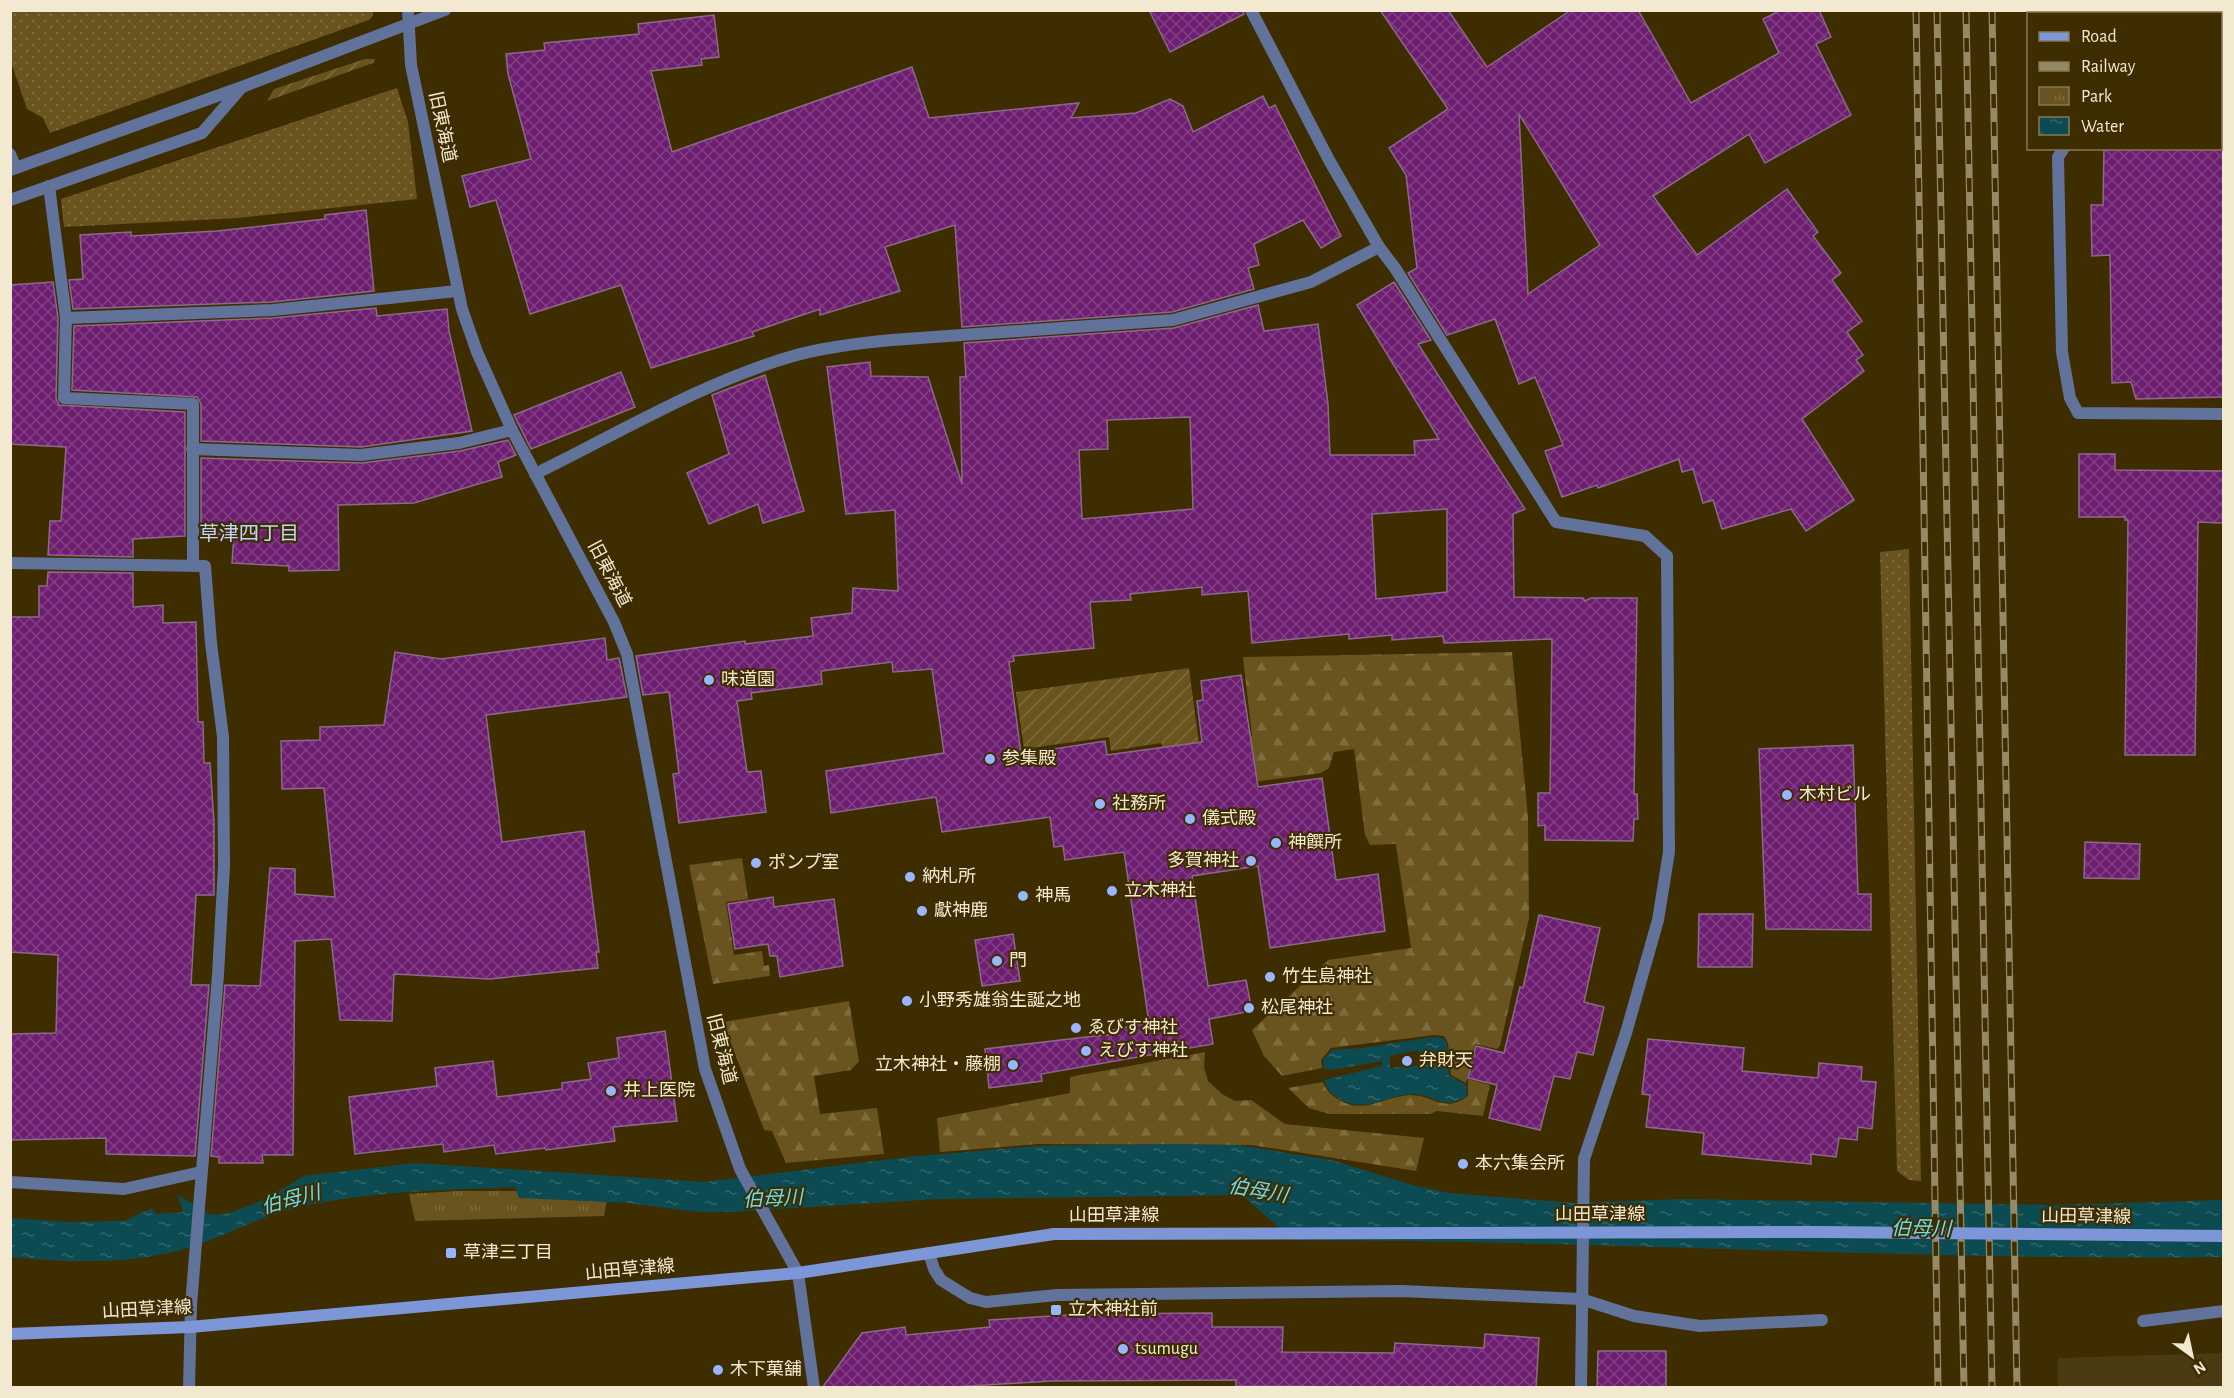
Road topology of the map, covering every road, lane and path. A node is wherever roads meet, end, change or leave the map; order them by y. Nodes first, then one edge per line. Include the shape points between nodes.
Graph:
1 (444, 10) edge
2 (1251, 10) edge
3 (408, 16) edge
4 (242, 87) junction
5 (2063, 150) edge
6 (10, 154) edge
7 (13, 169) edge
8 (49, 186) junction
9 (10, 200) edge
10 (1379, 247) junction
11 (457, 291) junction
12 (66, 318) junction
13 (2223, 414) edge
14 (512, 430) junction
15 (192, 449) junction
16 (535, 474) junction
17 (10, 563) edge
18 (193, 566) junction
19 (201, 1172) junction
20 (10, 1182) edge
21 (2223, 1236) edge
22 (929, 1253) junction
23 (798, 1273) junction
24 (1581, 1299) junction
25 (2223, 1311) edge
26 (1822, 1320) dead end
27 (2143, 1321) dead end
28 (190, 1327) junction
29 (10, 1334) edge
30 (189, 1388) edge
31 (814, 1388) edge
32 (1581, 1388) edge

1 - 3 street
2 - 10 street
3 - 4 street
3 - 11 street, 旧東海道 via 411,65
4 - 7 street
4 - 8 street via 202,133
5 - 13 street via 2058,157 2062,352 2070,398 2078,413
6 - 7 street
8 - 9 street
8 - 12 street
10 - 16 street via 1311,282 1173,320 892,339 793,356 709,387
10 - 24 street via 1556,522 1645,536 1667,556 1669,852 1655,932 1584,1159
11 - 12 street via 273,310
11 - 14 street, 旧東海道 via 477,352
12 - 15 street via 64,398 193,404
14 - 15 street via 459,443 361,455
14 - 16 street, 旧東海道
15 - 18 street
16 - 23 street, 旧東海道 via 627,654 705,1069 740,1169
17 - 18 street
18 - 19 street via 205,566 223,737 224,866
19 - 20 street via 124,1189
19 - 28 street
21 - 22 main road, 山田草津線, bridge via 1822,1232 1054,1234
22 - 23 main road, 山田草津線
22 - 24 street via 940,1280 970,1298 986,1302 1058,1295 1230,1292 1402,1292
23 - 28 main road, 山田草津線
23 - 31 street
24 - 26 street via 1634,1316 1700,1326
24 - 32 street
25 - 27 street
28 - 29 main road, 山田草津線
28 - 30 street

